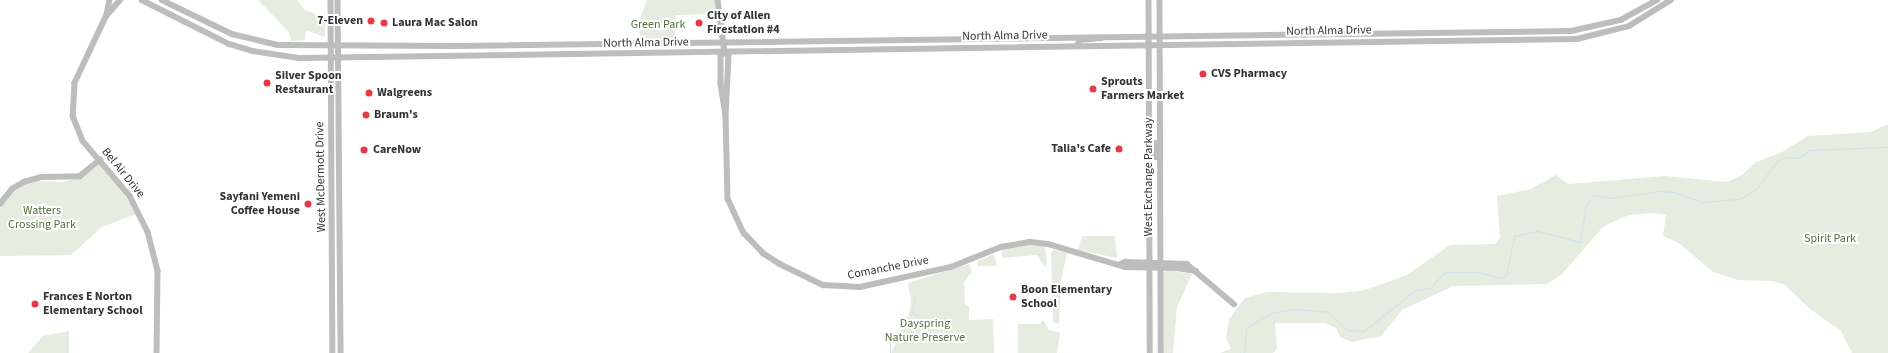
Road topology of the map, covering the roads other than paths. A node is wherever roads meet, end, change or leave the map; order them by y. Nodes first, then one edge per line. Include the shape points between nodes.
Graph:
1 (110, 0) edge
2 (120, 0) edge
3 (142, 0) edge
4 (162, 0) edge
5 (331, 0) edge
6 (338, 0) edge
7 (718, 0) edge
8 (1149, 0) edge
9 (1160, 0) edge
10 (1658, 0) edge
11 (1671, 0) edge
12 (107, 16) junction
13 (1243, 34) junction
14 (1107, 35) junction
15 (1149, 35) junction
16 (1160, 35) junction
17 (725, 42) junction
18 (1244, 43) junction
19 (1149, 45) junction
20 (1161, 45) junction
21 (331, 46) junction
22 (339, 46) junction
23 (503, 46) junction
24 (1077, 46) junction
25 (725, 53) junction
26 (503, 56) junction
27 (331, 58) junction
28 (339, 58) junction
29 (722, 84) junction
30 (729, 84) junction
31 (726, 116) junction
32 (332, 141) junction
33 (1149, 141) junction
34 (340, 142) junction
35 (100, 160) junction
36 (1160, 202) junction
37 (0, 204) edge
38 (333, 213) junction
39 (340, 213) junction
40 (1149, 264) junction
41 (1161, 265) junction
42 (1234, 304) dead end
43 (333, 318) junction
44 (341, 318) junction
45 (1150, 329) junction
46 (157, 353) edge
47 (334, 353) edge
48 (341, 353) edge
49 (1150, 353) edge
50 (1153, 353) edge
51 (1161, 353) edge

1 - 12 main road, Bel Air Drive
2 - 12 main road, Bel Air Drive
3 - 27 main road, North Alma Drive via 229,44 254,52 288,57
4 - 21 main road, North Alma Drive via 232,34 255,41 278,45
5 - 21 main road, West McDermott Drive
6 - 22 main road, West McDermott Drive
7 - 17 main road, Comanche Drive
8 - 15 main road, West Exchange Parkway
9 - 16 main road, West Exchange Parkway
10 - 13 main road, North Alma Drive via 1620,20 1579,30
11 - 18 main road, North Alma Drive via 1628,26 1582,38
12 - 35 main road, Bel Air Drive via 78,71 72,101 78,130
13 - 16 main road, North Alma Drive
13 - 18 main road
14 - 15 main road, North Alma Drive
14 - 17 main road, North Alma Drive
14 - 24 main road via 1099,39 1080,40
15 - 16 main road, North Alma Drive
15 - 19 main road, West Exchange Parkway
16 - 20 main road, West Exchange Parkway
17 - 23 main road, North Alma Drive
17 - 25 main road, Comanche Drive
18 - 20 main road, North Alma Drive
19 - 20 main road, North Alma Drive
19 - 24 main road, North Alma Drive
19 - 33 main road, West Exchange Parkway
20 - 36 main road, West Exchange Parkway
21 - 22 main road, North Alma Drive
21 - 27 main road, West McDermott Drive
22 - 23 main road, North Alma Drive
22 - 28 main road, West McDermott Drive
23 - 26 main road
24 - 25 main road, North Alma Drive
25 - 26 main road, North Alma Drive
25 - 29 main road, Comanche Drive via 721,55
25 - 30 main road, Comanche Drive via 729,55
26 - 28 main road, North Alma Drive
27 - 28 main road, North Alma Drive
27 - 32 main road, West McDermott Drive
28 - 34 main road, West McDermott Drive
29 - 30 main road
29 - 31 main road, Comanche Drive
30 - 31 main road, Comanche Drive
31 - 40 main road, Comanche Drive via 727,190 738,224 763,253 816,283 840,288 860,287 951,267 1021,242 1048,244 1118,265
32 - 34 main road
32 - 38 main road, West McDermott Drive
33 - 36 main road via 1156,145
33 - 40 main road, West Exchange Parkway
34 - 39 main road, West McDermott Drive
35 - 37 main road via 80,176 41,177 24,182 12,189
35 - 46 main road, Bel Air Drive via 134,203 153,248 159,291
36 - 41 main road, West Exchange Parkway
38 - 39 main road
38 - 43 main road, West McDermott Drive
39 - 44 main road, West McDermott Drive
40 - 41 main road, Comanche Drive
40 - 45 main road, West Exchange Parkway
41 - 42 main road, Comanche Drive via 1187,264
41 - 51 main road, West Exchange Parkway
43 - 44 main road
43 - 47 main road, West McDermott Drive
44 - 48 main road, West McDermott Drive
45 - 49 main road, West Exchange Parkway
45 - 50 main road

